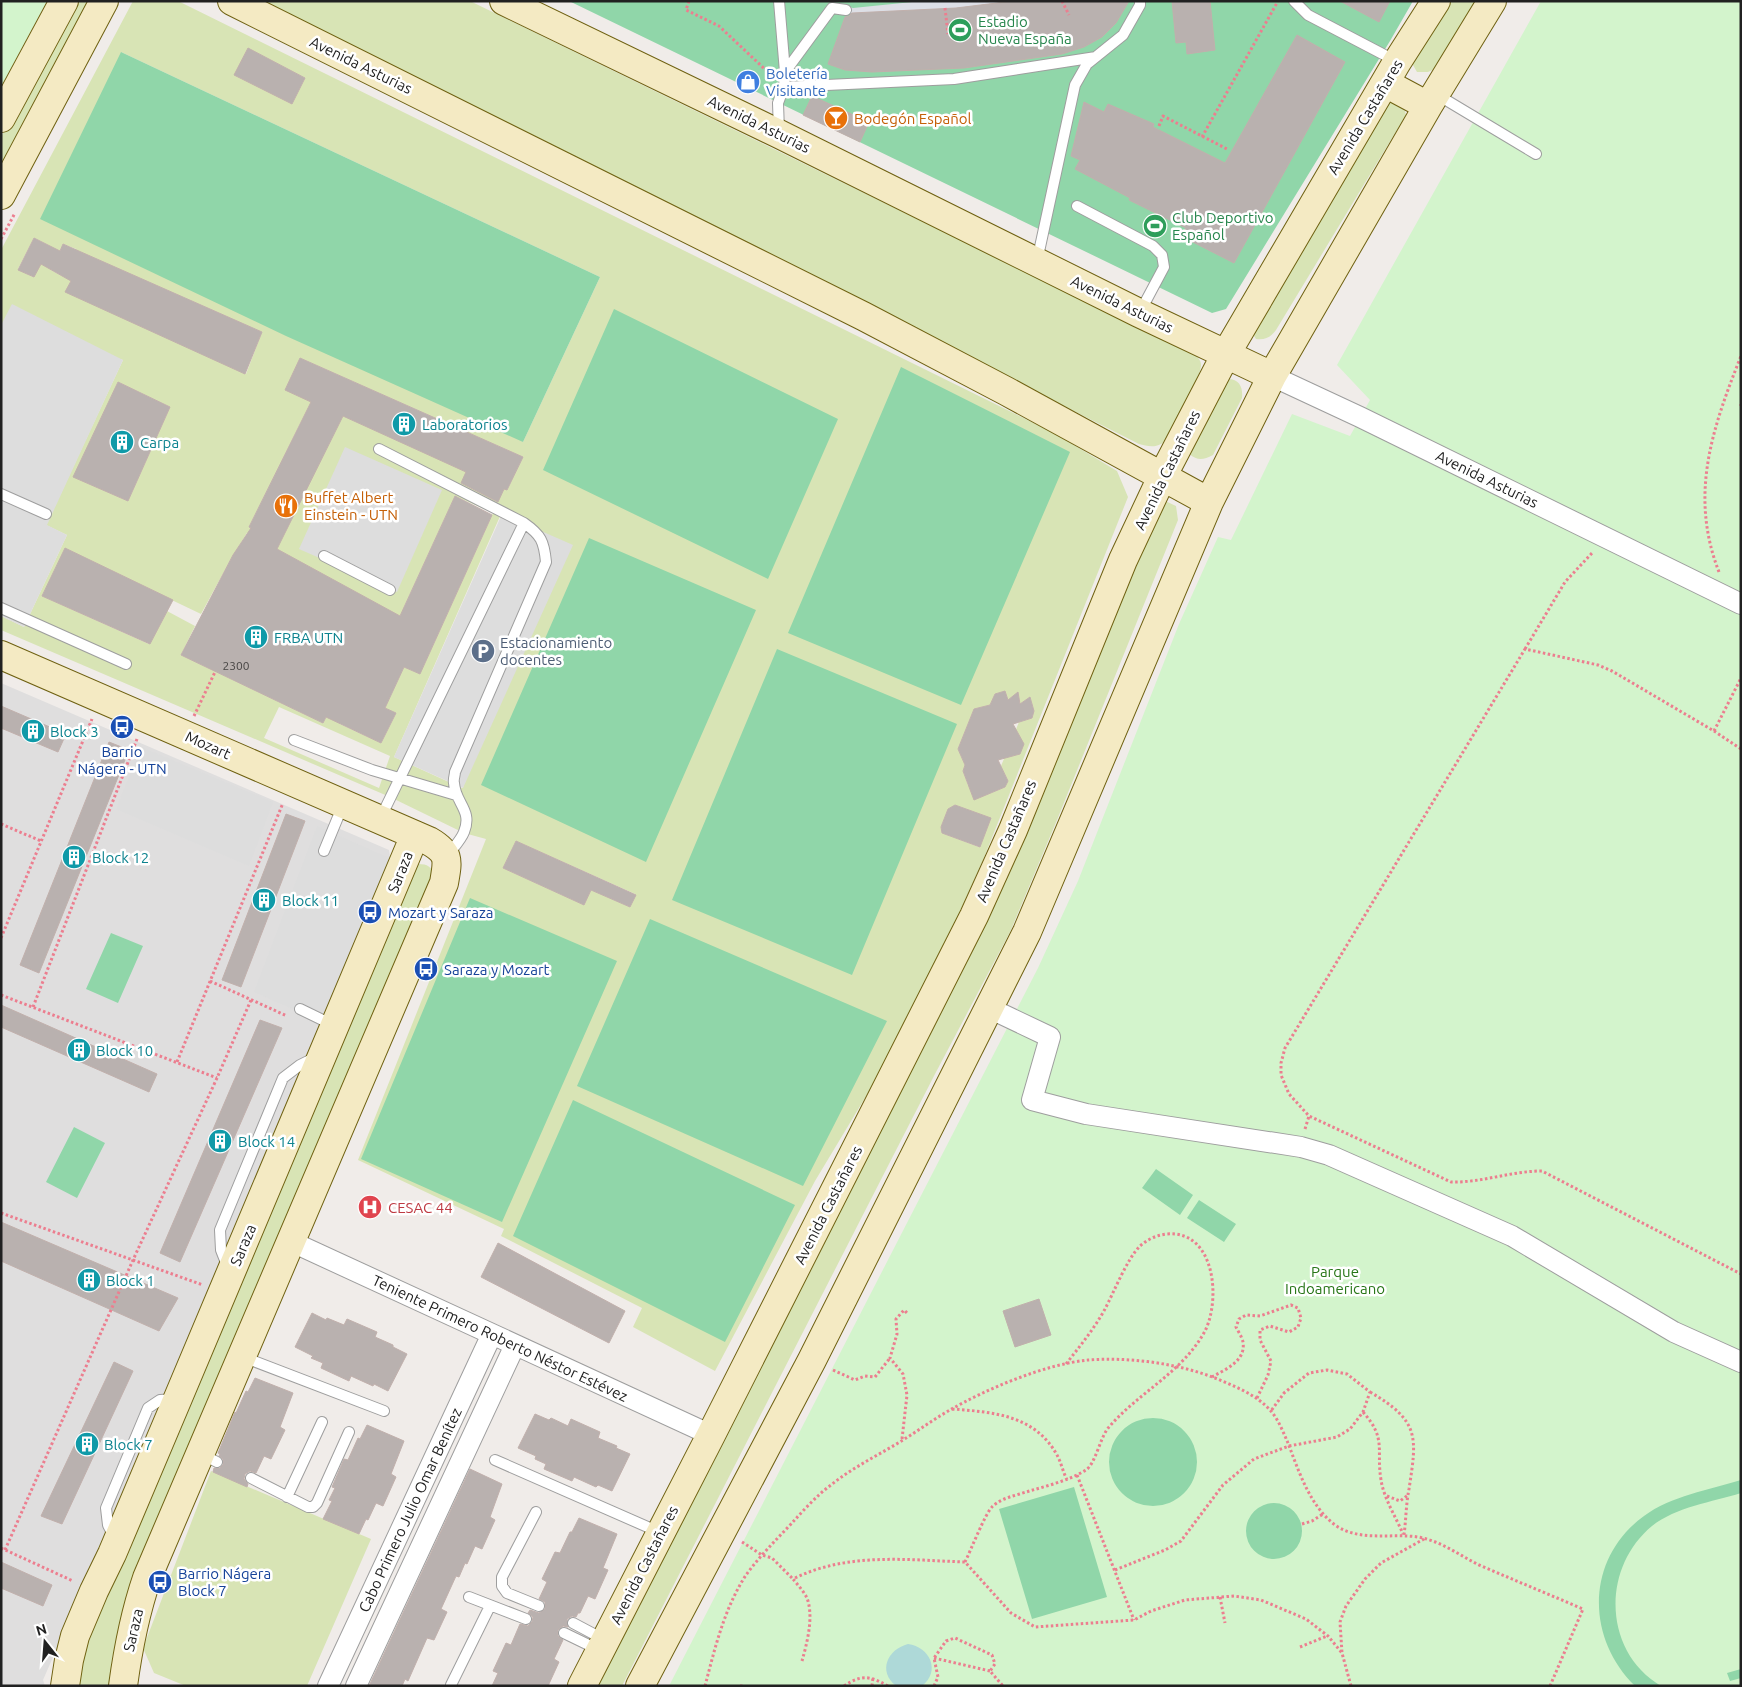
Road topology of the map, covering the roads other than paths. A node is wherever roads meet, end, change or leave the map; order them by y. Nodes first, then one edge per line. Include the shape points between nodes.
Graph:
1 (64, 1) edge
2 (104, 1) edge
3 (232, 1) edge
4 (504, 1) edge
5 (779, 1) edge
6 (1140, 1) edge
7 (1436, 1) edge
8 (1492, 1) edge
9 (1298, 3) edge
10 (846, 10) dead end
11 (1096, 57) junction
12 (785, 72) junction
13 (1391, 72) junction
14 (784, 87) junction
15 (1431, 100) junction
16 (1, 118) edge
17 (779, 134) junction
18 (1536, 154) dead end
19 (1, 195) edge
20 (1077, 206) dead end
21 (1037, 263) junction
22 (1139, 313) junction
23 (1226, 354) junction
24 (1272, 376) junction
25 (379, 448) dead end
26 (1162, 477) junction
27 (1, 494) edge
28 (1209, 502) junction
29 (46, 514) dead end
30 (524, 523) junction
31 (324, 556) dead end
32 (390, 590) dead end
33 (1735, 601) edge
34 (1, 608) edge
35 (1, 655) edge
36 (126, 664) dead end
37 (294, 740) dead end
38 (399, 778) junction
39 (456, 794) junction
40 (343, 804) junction
41 (380, 821) junction
42 (415, 836) junction
43 (324, 851) dead end
44 (445, 870) junction
45 (989, 1008) junction
46 (300, 1009) dead end
47 (335, 1026) junction
48 (290, 1241) junction
49 (492, 1334) junction
50 (515, 1345) junction
51 (241, 1356) junction
52 (1741, 1362) edge
53 (384, 1411) dead end
54 (322, 1422) dead end
55 (349, 1432) dead end
56 (711, 1435) junction
57 (496, 1460) dead end
58 (251, 1478) dead end
59 (287, 1497) junction
60 (536, 1512) dead end
61 (661, 1532) junction
62 (468, 1597) dead end
63 (490, 1606) junction
64 (538, 1606) dead end
65 (526, 1619) dead end
66 (573, 1623) dead end
67 (564, 1633) dead end
68 (603, 1645) junction
69 (451, 1685) edge
70 (65, 1686) edge
71 (123, 1686) edge
72 (328, 1686) edge
73 (356, 1686) edge
74 (582, 1686) edge
75 (640, 1686) edge

1 - 16 street
2 - 19 street
3 - 26 street, Avenida Asturias via 863,316
4 - 17 street, Avenida Asturias
5 - 12 lane
6 - 11 lane via 1123,35
7 - 13 street, Avenida Castañares
8 - 15 street
9 - 13 lane via 1308,15 1374,51
10 - 12 lane via 832,8
11 - 14 lane via 954,79
11 - 21 lane via 1087,64 1075,85
12 - 14 lane
13 - 15 street
13 - 23 street, Avenida Castañares
14 - 17 lane via 778,102
15 - 18 lane
15 - 24 street
17 - 21 street, Avenida Asturias
20 - 22 lane via 1153,246 1162,255 1164,267
21 - 22 street, Avenida Asturias
22 - 23 street, Avenida Asturias
23 - 24 street, Avenida Asturias
23 - 26 street, Avenida Castañares
24 - 28 street
24 - 33 street, Avenida Asturias
25 - 30 lane
26 - 28 street, Avenida Asturias
26 - 56 street, Avenida Castañares via 1123,560 1013,830 974,916
27 - 29 lane
28 - 45 street via 1027,932
30 - 38 lane
30 - 39 lane via 545,545 546,562 455,772
31 - 32 lane
34 - 36 lane
35 - 40 street, Mozart
37 - 38 lane
38 - 39 lane
38 - 41 lane
39 - 44 lane via 467,818 464,833
40 - 41 street, Mozart
40 - 43 lane
41 - 42 street, Mozart
42 - 44 street, Saraza via 441,848
42 - 47 street, Saraza
44 - 48 street, Saraza
45 - 52 street via 1050,1037 1032,1100 1086,1114 1300,1147 1329,1155 1512,1236 1674,1332
45 - 75 street via 812,1360
46 - 47 lane
47 - 70 street, Saraza via 117,1542 74,1636
48 - 49 street, Teniente Primero Roberto Néstor Estévez
48 - 51 street, Saraza
49 - 50 street, Teniente Primero Roberto Néstor Estévez
49 - 72 street, Cabo Primero Julio Omar Benítez
50 - 56 street, Teniente Primero Roberto Néstor Estévez
50 - 73 street, Cabo Primero Julio Omar Benítez
51 - 53 lane
51 - 71 street, Saraza via 209,1458 142,1592
54 - 59 lane
55 - 59 lane via 318,1503 308,1507
56 - 61 street, Avenida Castañares
57 - 61 lane
58 - 59 lane
60 - 64 lane via 502,1577 502,1586 507,1593
61 - 68 street, Avenida Castañares
62 - 63 lane
63 - 65 lane
63 - 69 lane
66 - 68 lane
67 - 68 lane
68 - 74 street, Avenida Castañares

